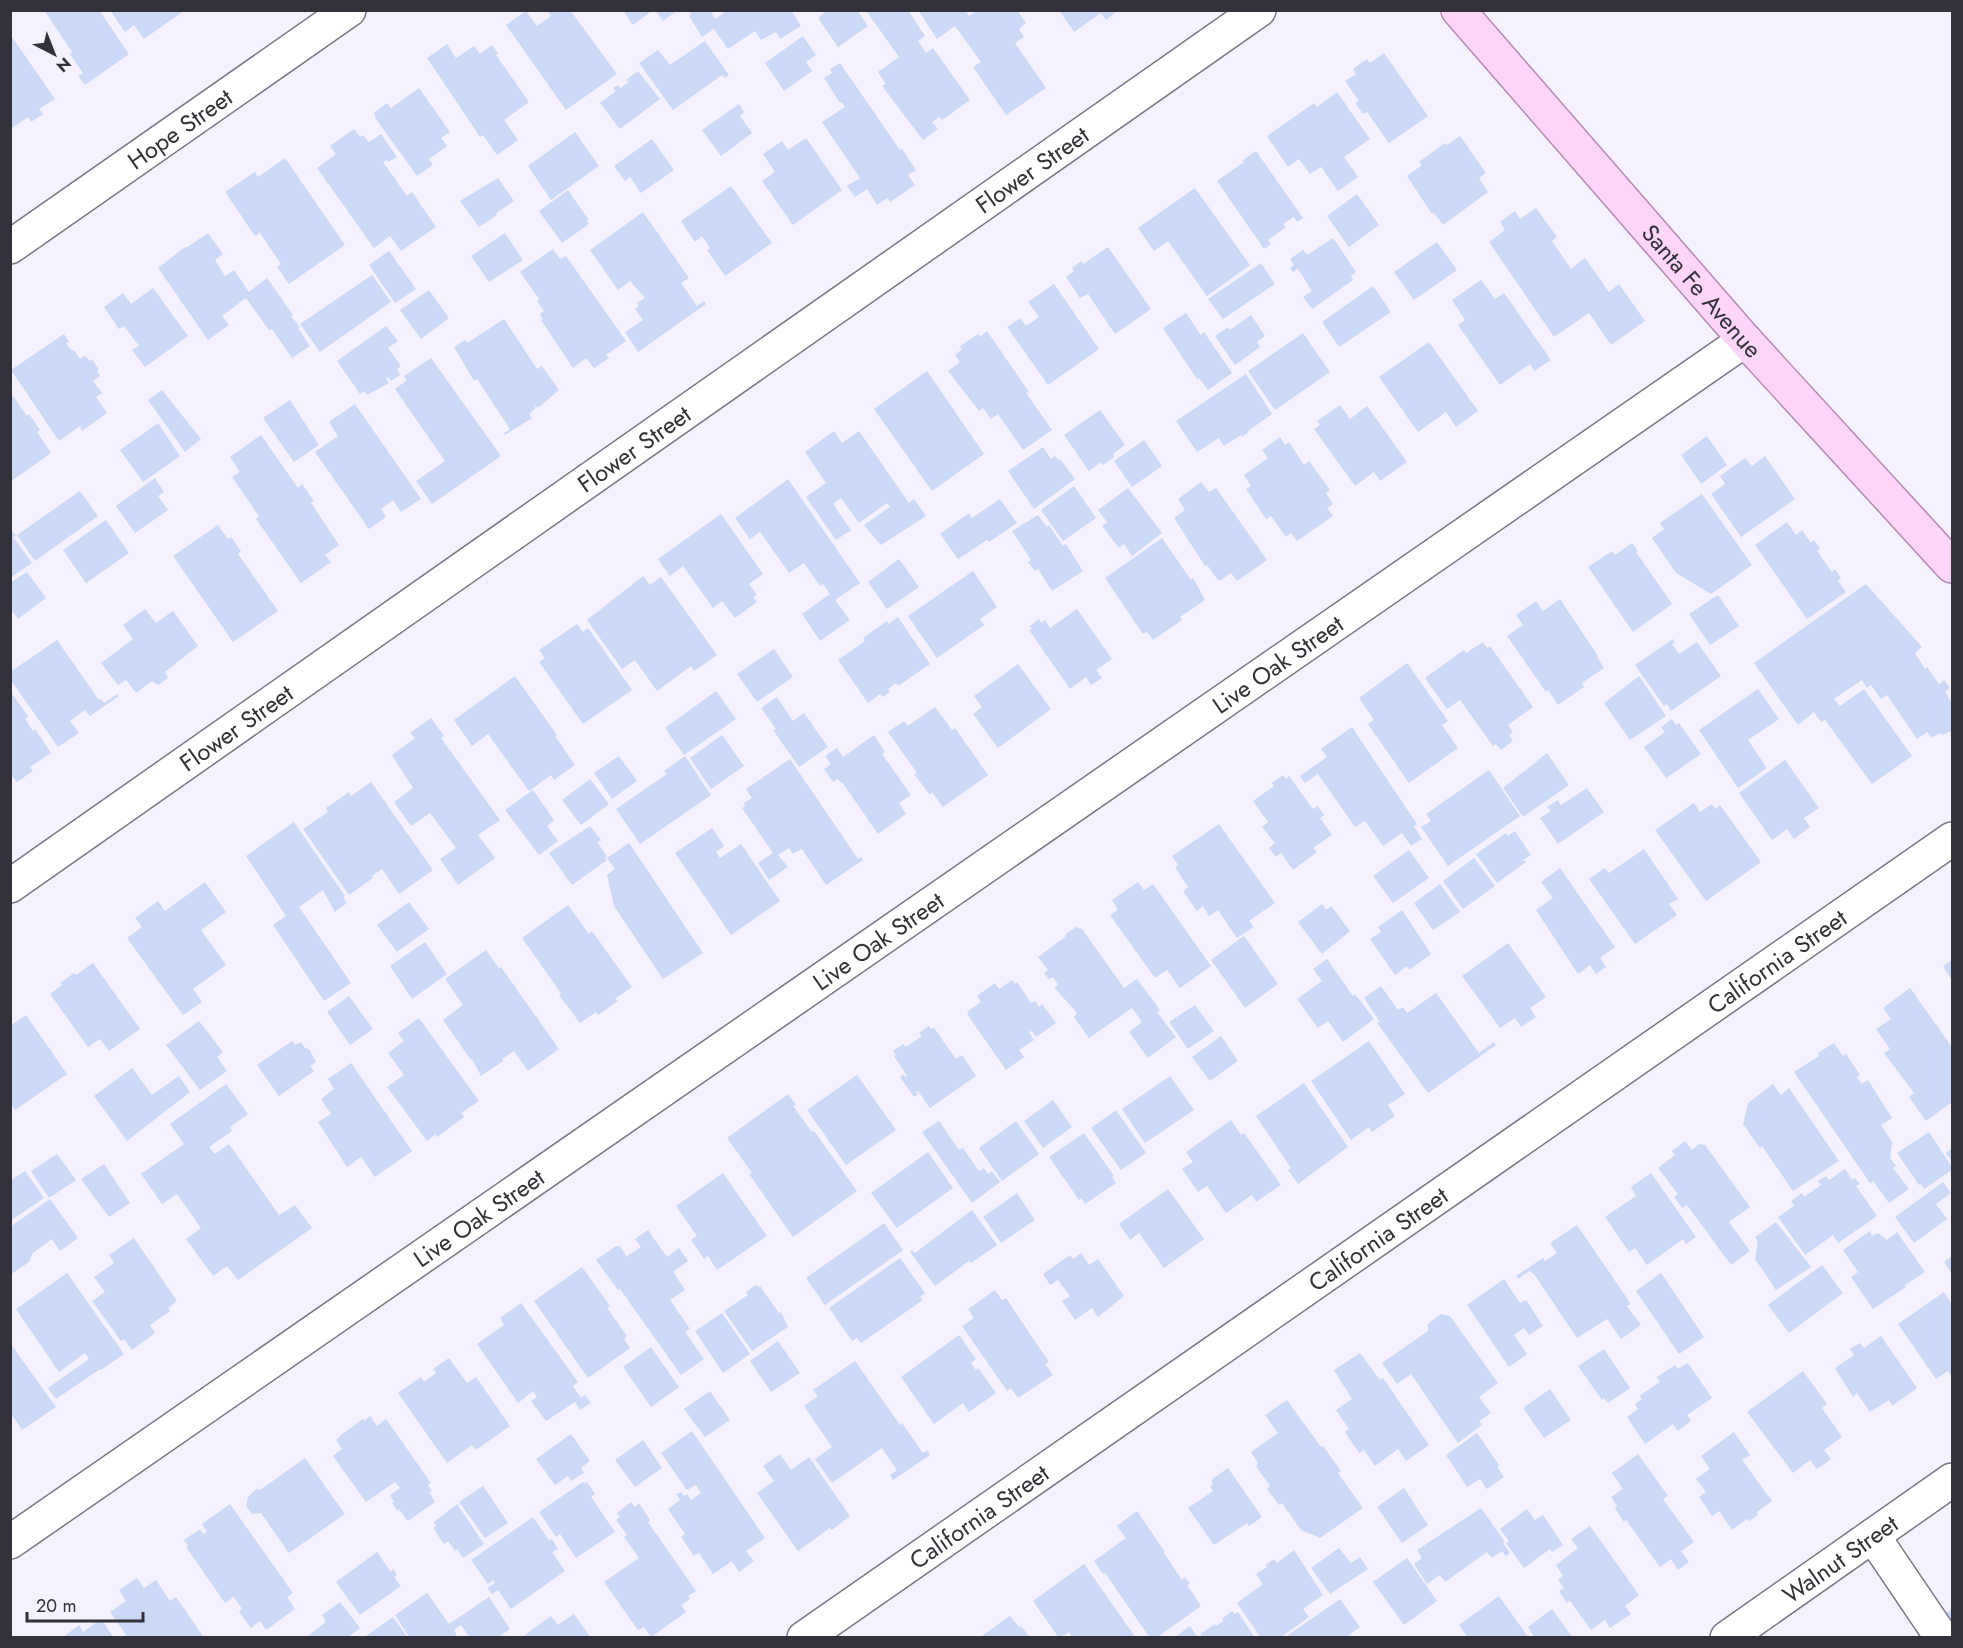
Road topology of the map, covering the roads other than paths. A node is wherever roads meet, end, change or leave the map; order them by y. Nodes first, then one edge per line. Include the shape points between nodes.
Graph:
1 (349, 10) edge
2 (1258, 10) edge
3 (1458, 10) edge
4 (10, 247) edge
5 (1745, 340) junction
6 (1952, 563) edge
7 (1953, 839) edge
8 (10, 886) edge
9 (1953, 1480) edge
10 (1873, 1536) junction
11 (10, 1542) edge
12 (804, 1638) edge
13 (1727, 1638) edge
14 (1942, 1638) edge

1 - 4 street, Hope Street
2 - 8 street, Flower Street
3 - 5 main road, Santa Fe Avenue
5 - 6 main road, Santa Fe Avenue
5 - 11 street, Live Oak Street
7 - 12 street, California Street
9 - 10 street, Walnut Street
10 - 13 street, Walnut Street
10 - 14 street

